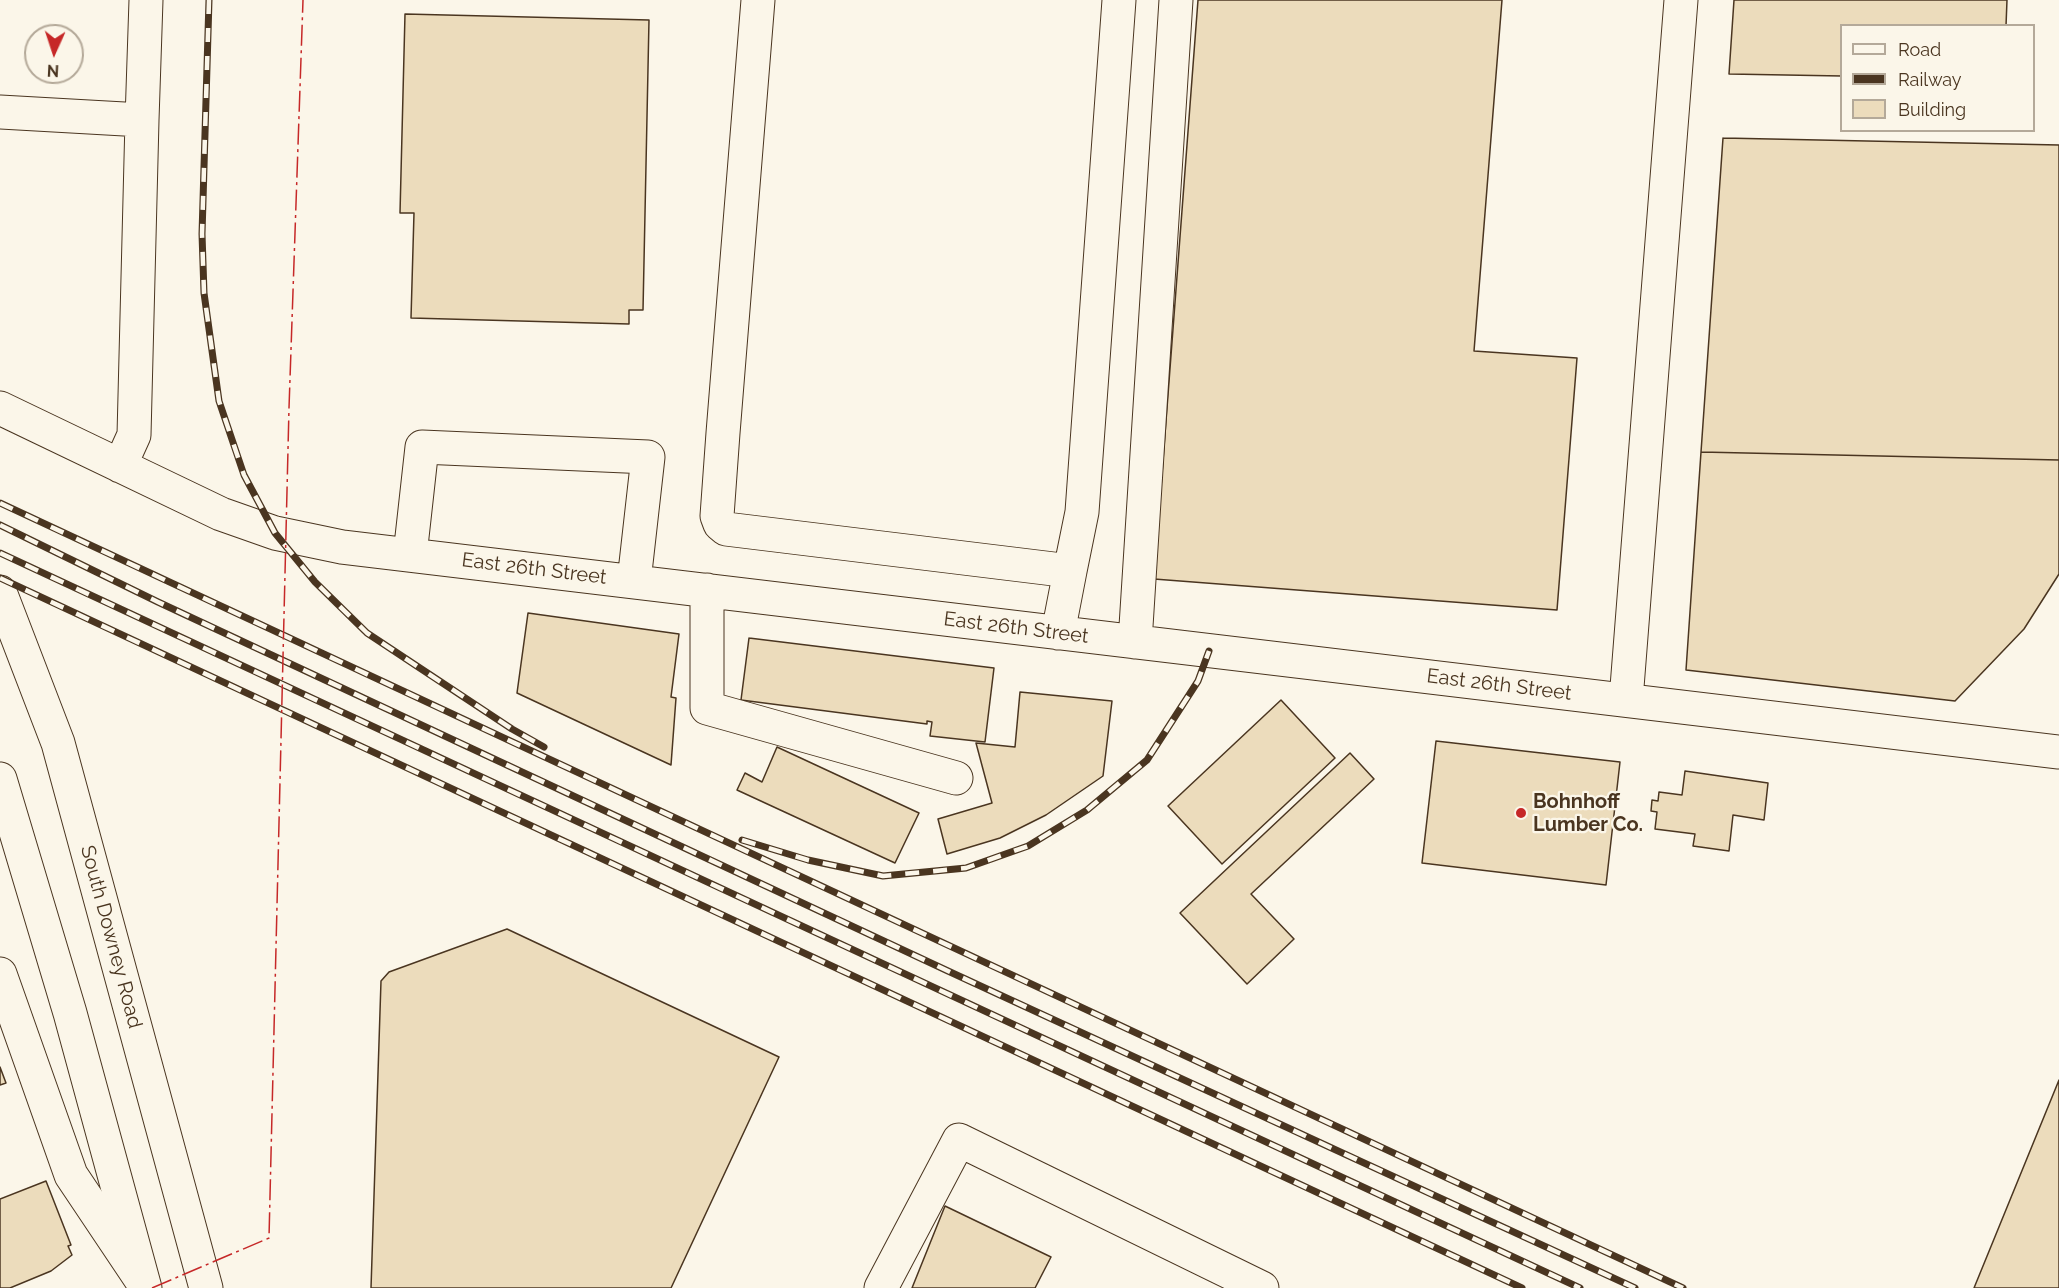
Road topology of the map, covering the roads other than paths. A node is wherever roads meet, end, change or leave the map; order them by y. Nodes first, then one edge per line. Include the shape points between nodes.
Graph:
1 (146, 0) edge
2 (758, 0) edge
3 (1119, 0) edge
4 (1176, 0) edge
5 (1681, 0) edge
6 (0, 112) edge
7 (142, 120) junction
8 (0, 408) edge
9 (120, 466) junction
10 (410, 555) junction
11 (1070, 571) junction
12 (634, 581) junction
13 (706, 590) junction
14 (0, 592) edge
15 (1058, 633) junction
16 (1135, 642) junction
17 (1626, 700) junction
18 (2059, 752) edge
19 (956, 778) dead end
20 (0, 779) edge
21 (0, 974) edge
22 (144, 1287) edge
23 (206, 1288) edge
24 (881, 1288) edge
25 (1262, 1288) edge

1 - 7 street
2 - 11 street via 722,445 717,516 720,524 726,529
3 - 11 street via 1082,512
4 - 16 street
5 - 17 street
6 - 7 street
7 - 9 street via 134,435
8 - 9 street, East 26th Street
9 - 10 street, East 26th Street via 221,514 275,533 342,547
10 - 12 street, East 26th Street
10 - 12 street via 422,447 648,457
11 - 15 street
12 - 13 street, East 26th Street
13 - 15 street, East 26th Street
13 - 19 street via 707,708
14 - 23 street, South Downey Road via 58,743
15 - 16 street, East 26th Street
16 - 17 street, East 26th Street
17 - 18 street, East 26th Street
20 - 22 street via 70,1013
21 - 22 street via 71,1175
24 - 25 street via 959,1140

